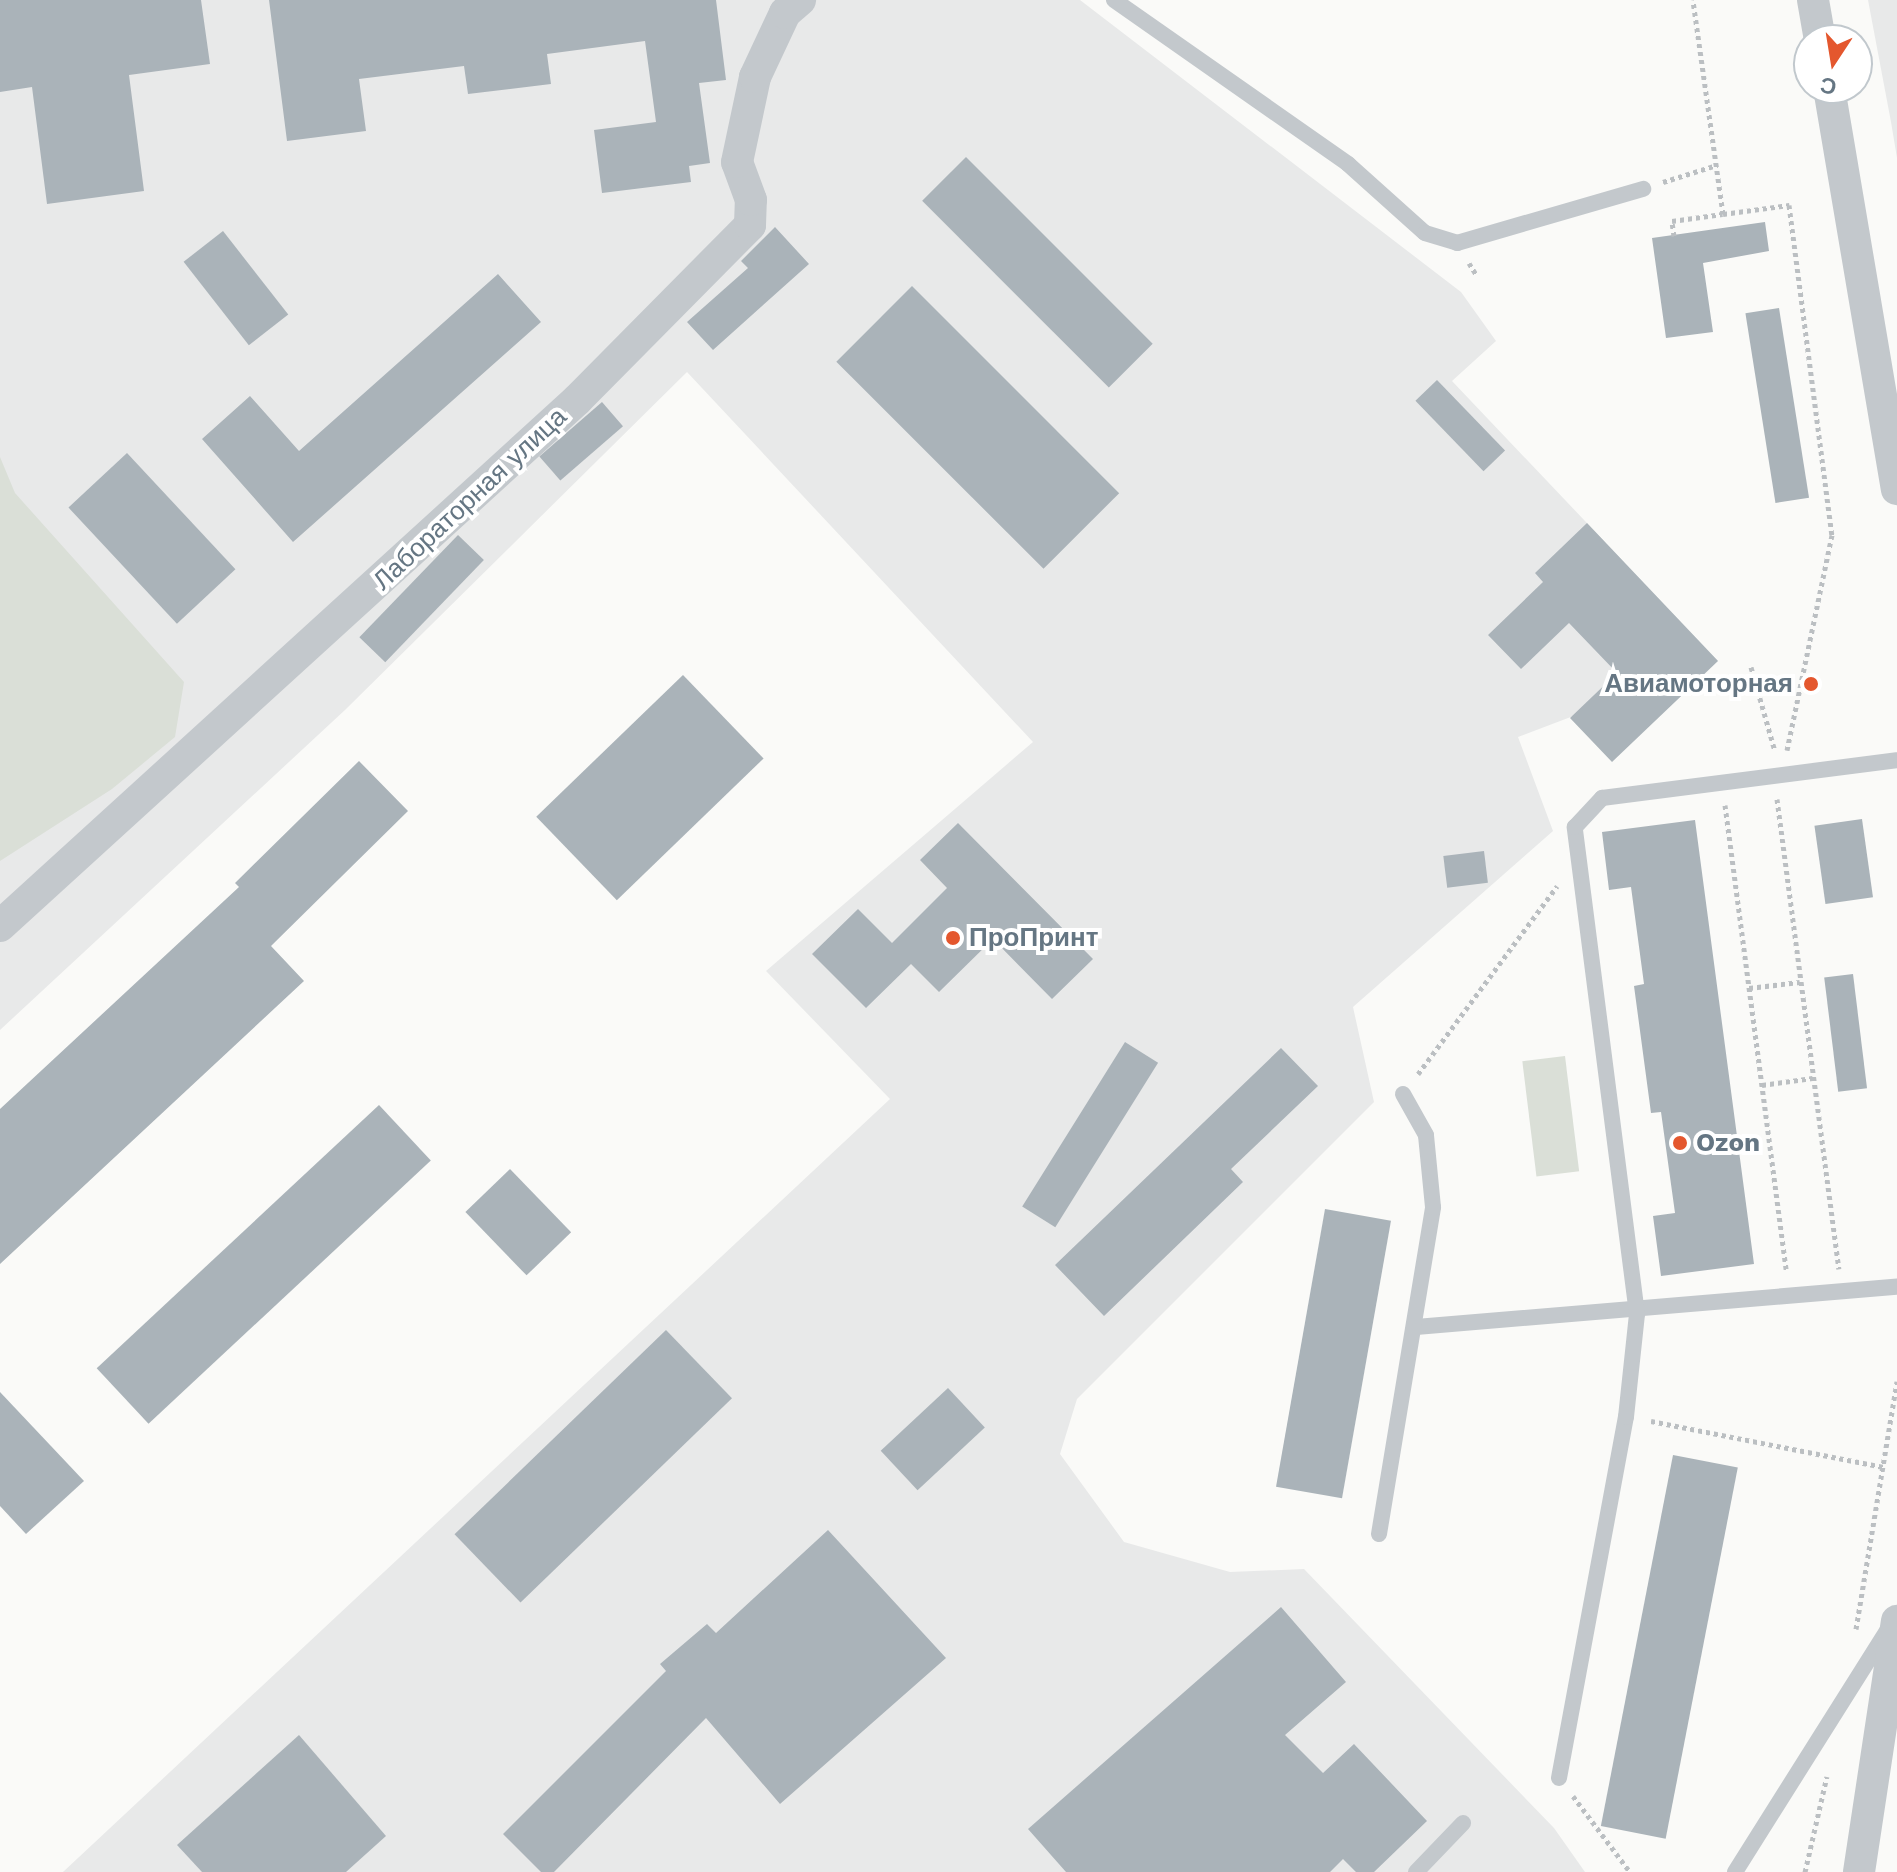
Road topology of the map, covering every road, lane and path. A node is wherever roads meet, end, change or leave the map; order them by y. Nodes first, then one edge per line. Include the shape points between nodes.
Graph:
1 (800, 0) edge
2 (1114, 0) edge
3 (1693, 0) edge
4 (1813, 0) edge
5 (1817, 24) edge
6 (1832, 104) edge
7 (1717, 165) junction
8 (1643, 189) joint
9 (1723, 214) junction
10 (1674, 236) dead end
11 (1897, 489) edge
12 (1751, 667) dead end
13 (1897, 760) edge
14 (1782, 775) junction
15 (1722, 783) junction
16 (1579, 856) junction
17 (0, 926) edge
18 (1800, 982) junction
19 (1749, 988) junction
20 (1813, 1078) junction
21 (1762, 1085) junction
22 (1403, 1094) joint
23 (1897, 1287) edge
24 (1841, 1289) junction
25 (1789, 1295) junction
26 (1637, 1314) junction
27 (1416, 1327) junction
28 (1897, 1381) edge
29 (1626, 1417) junction
30 (1883, 1467) junction
31 (1379, 1534) dead end
32 (1897, 1615) edge
33 (1897, 1621) edge
34 (1855, 1636) dead end
35 (1828, 1770) dead end
36 (1559, 1778) joint
37 (1463, 1823) dead end
38 (1416, 1872) edge
39 (1630, 1872) edge
40 (1735, 1872) edge
41 (1805, 1872) edge
42 (1859, 1872) edge

1 - 17 street, Лабораторная улица via 785,13 755,77 737,162 751,200 750,225 577,400
2 - 8 lane via 1348,164 1425,233 1457,243
3 - 7 path
4 - 5 street
6 - 11 street
7 - 8 path
7 - 9 path
9 - 10 path via 1672,221
9 - 14 path via 1789,205 1832,535
12 - 14 path
13 - 14 lane
14 - 15 lane
14 - 18 path via 1776,803
15 - 16 lane via 1602,798 1575,827
15 - 19 path
16 - 22 path
16 - 26 lane
18 - 19 path
18 - 20 path
19 - 21 path
20 - 21 path
20 - 24 path
21 - 25 path
22 - 27 lane via 1426,1135 1433,1170
23 - 24 lane
24 - 25 lane
25 - 26 lane
26 - 27 lane
26 - 29 lane
27 - 31 lane
28 - 30 path
29 - 30 path
29 - 36 lane
30 - 34 path
32 - 40 lane
33 - 42 street
35 - 41 path
36 - 39 path
37 - 38 lane

